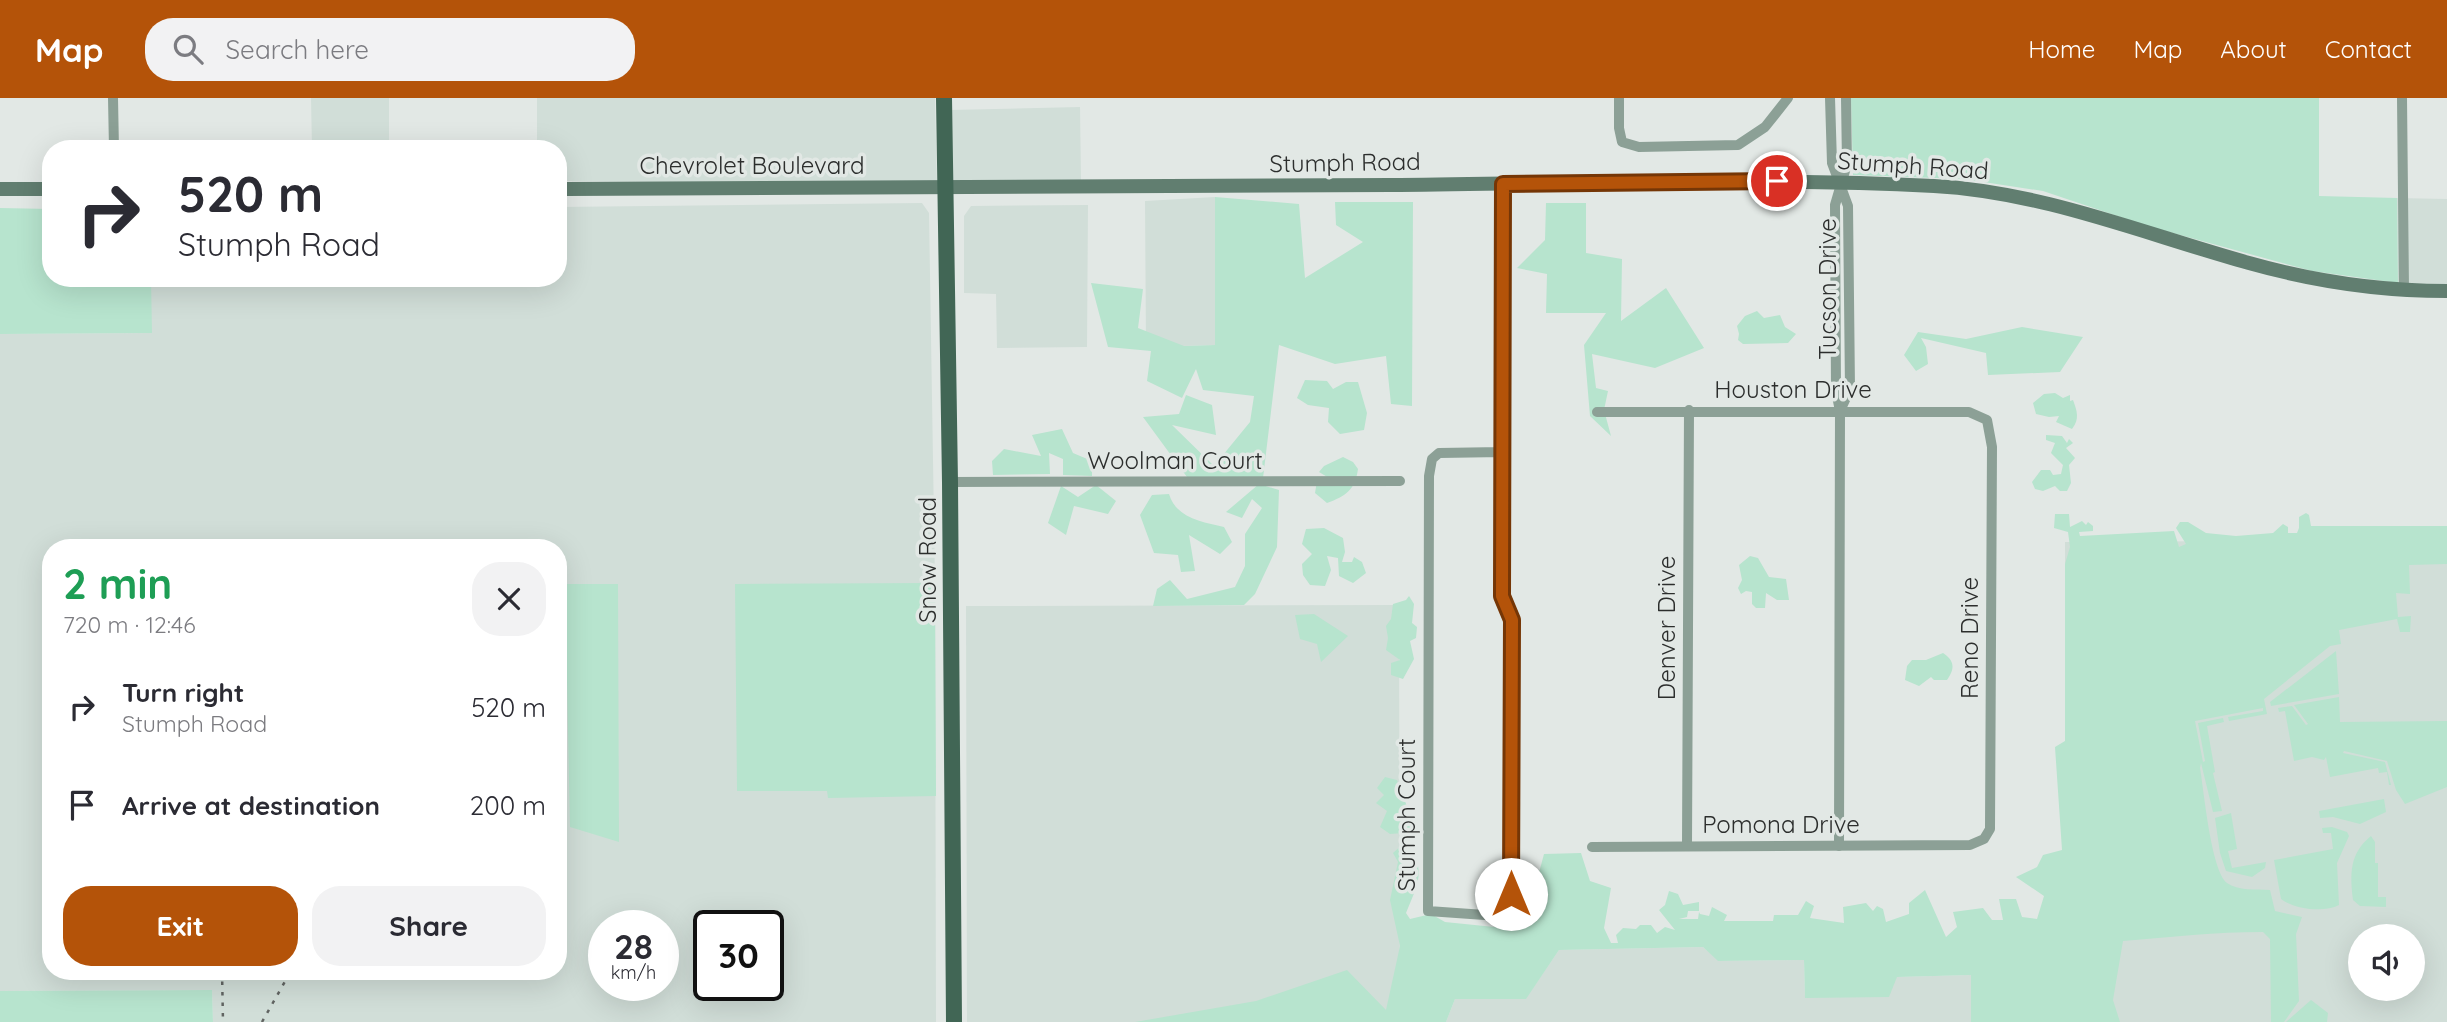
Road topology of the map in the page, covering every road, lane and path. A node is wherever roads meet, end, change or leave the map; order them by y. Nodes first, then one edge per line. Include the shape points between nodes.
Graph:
1 (113, 98) edge
2 (944, 98) edge
3 (1619, 98) edge
4 (1788, 98) edge
5 (1830, 98) edge
6 (1846, 98) edge
7 (2402, 98) edge
8 (114, 140) edge
9 (1503, 184) junction
10 (1841, 184) junction
11 (0, 189) edge
12 (42, 189) edge
13 (567, 189) edge
14 (945, 189) junction
15 (2403, 290) junction
16 (2447, 291) edge
17 (1689, 410) junction
18 (1840, 411) junction
19 (1597, 412) dead end
20 (1987, 420) joint
21 (1502, 452) junction
22 (1399, 481) dead end
23 (950, 482) junction
24 (1970, 845) joint
25 (1592, 846) dead end
26 (1687, 846) junction
27 (1839, 846) junction
28 (954, 1022) edge

1 - 8 street
2 - 14 main road, Snow Road
3 - 4 street via 1622,142 1639,147 1738,145 1765,127
5 - 10 street via 1832,163
6 - 10 street, Tucson Drive via 1847,164
7 - 15 street
9 - 10 main road, Stumph Road
9 - 14 main road, Stumph Road
9 - 21 street, Stumph Court
10 - 15 main road, Stumph Road via 1951,187 2015,197 2098,216 2267,268
10 - 18 street, Tucson Drive via 1835,205 1836,391
11 - 12 main road
13 - 14 main road, Chevrolet Boulevard
14 - 23 main road, Snow Road
15 - 16 main road, Stumph Road
17 - 18 street, Houston Drive
17 - 19 street, Houston Drive
17 - 26 street, Denver Drive
18 - 20 street, Houston Drive via 1969,412
18 - 27 street, Tucson Drive
20 - 24 street, Reno Drive via 1992,446 1990,829 1984,839
21 - 21 street, Stumph Court via 1502,596 1512,620 1511,909 1499,916 1428,911 1429,476 1432,459 1439,453
22 - 23 street, Woolman Court
23 - 28 main road, Snow Road
24 - 27 street, Pomona Drive
25 - 26 street, Pomona Drive
26 - 27 street, Pomona Drive

